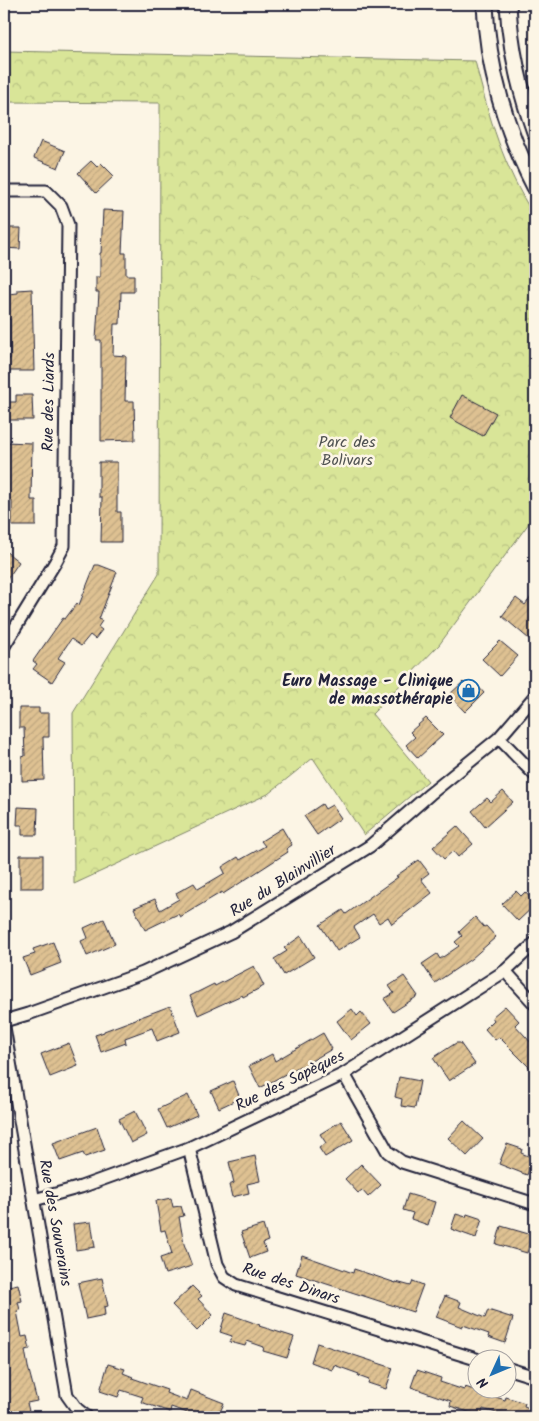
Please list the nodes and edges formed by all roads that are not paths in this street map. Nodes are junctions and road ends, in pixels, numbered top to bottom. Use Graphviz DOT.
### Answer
graph roads {
  1 [pos="485,4"];
  2 [pos="508,4"];
  3 [pos="535,132"];
  4 [pos="530,161"];
  5 [pos="535,187"];
  6 [pos="4,191"];
  7 [pos="4,646"];
  8 [pos="535,696"];
  9 [pos="499,738"];
  10 [pos="535,775"];
  11 [pos="535,943"];
  12 [pos="505,971"];
  13 [pos="535,1004"];
  14 [pos="4,1021"];
  15 [pos="4,1027"];
  16 [pos="344,1074"];
  17 [pos="189,1148"];
  18 [pos="34,1200"];
  19 [pos="535,1204"];
  20 [pos="466,1356"];
  21 [pos="516,1371"];
  22 [pos="535,1377"];
  23 [pos="87,1417"];
  1 -- 4 [label="street"];
  2 -- 3 [label="street"];
  4 -- 5 [label="street"];
  6 -- 7 [label="street, Rue des Liards"];
  8 -- 9 [label="street, Rue du Blainvillier"];
  9 -- 10 [label="street"];
  9 -- 14 [label="street, Rue du Blainvillier"];
  11 -- 12 [label="street, Rue des Sapèques"];
  12 -- 13 [label="street"];
  12 -- 16 [label="street, Rue des Sapèques"];
  15 -- 18 [label="street, Rue des Souverains"];
  16 -- 17 [label="street, Rue des Sapèques"];
  16 -- 19 [label="street"];
  17 -- 18 [label="street, Rue des Sapèques"];
  17 -- 20 [label="street, Rue des Dinars"];
  18 -- 23 [label="street, Rue des Souverains"];
  21 -- 22 [label="street"];
}
